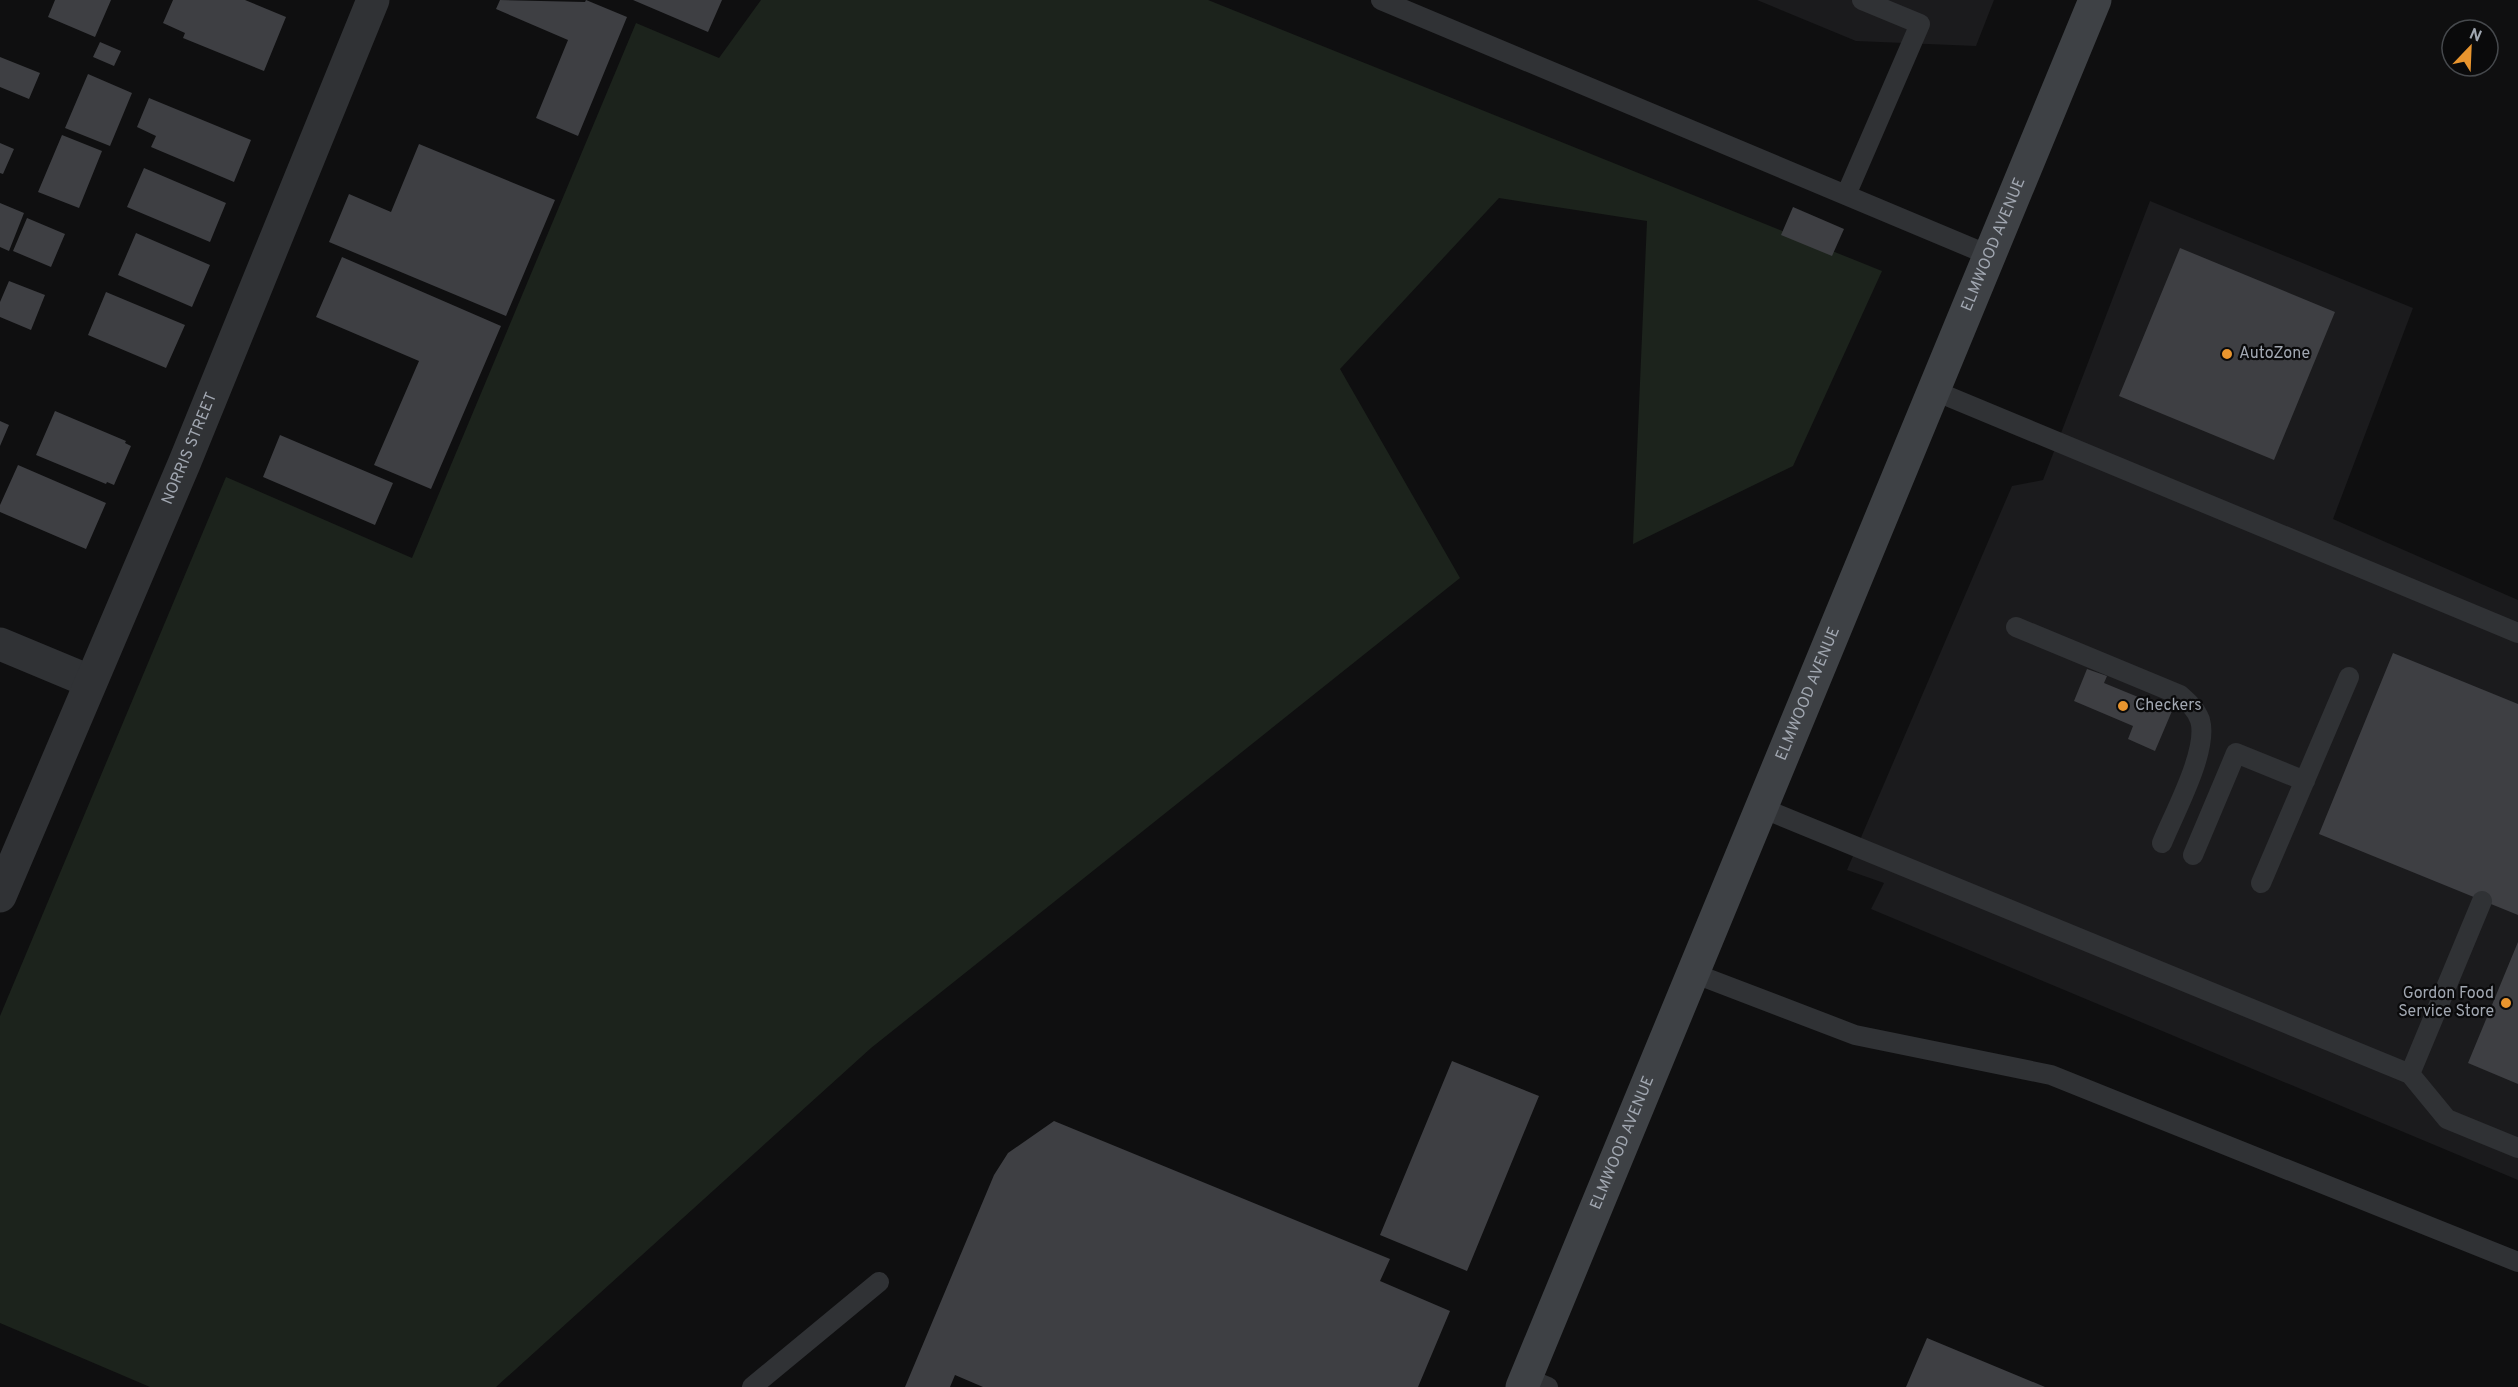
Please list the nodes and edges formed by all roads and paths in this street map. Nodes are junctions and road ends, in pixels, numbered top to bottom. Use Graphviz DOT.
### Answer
graph roads {
  1 [pos="373,0"];
  2 [pos="1381,0"];
  3 [pos="1863,0"];
  4 [pos="2095,0"];
  5 [pos="1846,195"];
  6 [pos="1990,256"];
  7 [pos="1935,391"];
  8 [pos="2016,627"];
  9 [pos="2518,633"];
  10 [pos="0,644"];
  11 [pos="2349,677"];
  12 [pos="89,681"];
  13 [pos="2305,781"];
  14 [pos="1762,808"];
  15 [pos="2162,843"];
  16 [pos="2193,855"];
  17 [pos="2261,883"];
  18 [pos="0,896"];
  19 [pos="2482,901"];
  20 [pos="1693,973"];
  21 [pos="2410,1074"];
  22 [pos="2518,1148"];
  23 [pos="2518,1262"];
  24 [pos="879,1282"];
  25 [pos="1532,1384"];
  26 [pos="752,1387"];
  1 -- 12 [label="street, NORRIS STREET"];
  2 -- 5 [label="lane"];
  3 -- 5 [label="lane"];
  4 -- 6 [label="street, ELMWOOD AVENUE"];
  5 -- 6 [label="lane"];
  6 -- 7 [label="street, ELMWOOD AVENUE"];
  7 -- 9 [label="lane"];
  7 -- 14 [label="street, ELMWOOD AVENUE"];
  8 -- 15 [label="lane"];
  10 -- 12 [label="street"];
  11 -- 13 [label="lane"];
  12 -- 18 [label="street, NORRIS STREET"];
  13 -- 16 [label="lane"];
  13 -- 17 [label="lane"];
  14 -- 20 [label="street, ELMWOOD AVENUE"];
  14 -- 21 [label="lane"];
  19 -- 21 [label="lane"];
  20 -- 23 [label="lane"];
  20 -- 25 [label="street, ELMWOOD AVENUE"];
  21 -- 22 [label="lane"];
  24 -- 26 [label="lane"];
}
